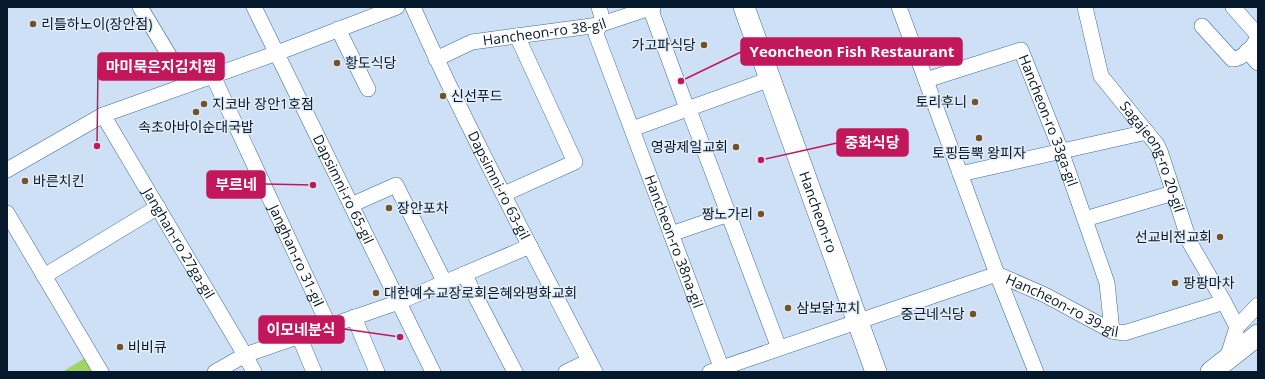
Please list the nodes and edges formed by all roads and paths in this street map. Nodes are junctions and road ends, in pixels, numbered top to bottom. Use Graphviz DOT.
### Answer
graph roads {
  1 [pos="140,7"];
  2 [pos="254,7"];
  3 [pos="397,7"];
  4 [pos="413,7"];
  5 [pos="599,7"];
  6 [pos="653,7"];
  7 [pos="744,7"];
  8 [pos="898,7"];
  9 [pos="1085,7"];
  10 [pos="1233,7"];
  11 [pos="599,25"];
  12 [pos="1202,26"];
  13 [pos="338,30"];
  14 [pos="518,36"];
  15 [pos="1247,51"];
  16 [pos="277,53"];
  17 [pos="436,59"];
  18 [pos="1258,63"];
  19 [pos="213,76"];
  20 [pos="770,79"];
  21 [pos="926,80"];
  22 [pos="186,85"];
  23 [pos="368,89"];
  24 [pos="688,110"];
  25 [pos="104,115"];
  26 [pos="632,130"];
  27 [pos="1147,132"];
  28 [pos="1061,151"];
  29 [pos="7,170"];
  30 [pos="960,174"];
  31 [pos="1173,193"];
  32 [pos="504,194"];
  33 [pos="351,205"];
  34 [pos="158,208"];
  35 [pos="7,213"];
  36 [pos="729,214"];
  37 [pos="1085,219"];
  38 [pos="671,234"];
  39 [pos="530,246"];
  40 [pos="464,274"];
  41 [pos="997,274"];
  42 [pos="44,276"];
  43 [pos="445,282"];
  44 [pos="399,302"];
  45 [pos="1224,302"];
  46 [pos="1258,305"];
  47 [pos="354,317"];
  48 [pos="858,321"];
  49 [pos="329,326"];
  50 [pos="1237,327"];
  51 [pos="1112,331"];
  52 [pos="1258,335"];
  53 [pos="299,336"];
  54 [pos="779,348"];
  55 [pos="245,355"];
  56 [pos="592,366"];
  57 [pos="1219,366"];
  58 [pos="718,371"];
  59 [pos="101,372"];
  60 [pos="215,372"];
  61 [pos="254,372"];
  62 [pos="314,372"];
  63 [pos="377,372"];
  64 [pos="433,372"];
  65 [pos="515,372"];
  66 [pos="566,372"];
  67 [pos="876,372"];
  68 [pos="1036,372"];
  1 -- 22 [label="street"];
  2 -- 16 [label="street, Dapsimni-ro 65-gil"];
  3 -- 13 [label="street"];
  4 -- 17 [label="street, Dapsimni-ro 63-gil"];
  5 -- 11 [label="street, Hancheon-ro 38na-gil"];
  6 -- 11 [label="street, Hancheon-ro 38-gil"];
  6 -- 24 [label="street"];
  7 -- 20 [label="main road, Hancheon-ro"];
  8 -- 21 [label="street"];
  9 -- 27 [label="street, Sagajeong-ro 20-gil"];
  10 -- 15 [label="street"];
  11 -- 14 [label="street, Hancheon-ro 38-gil"];
  11 -- 26 [label="street, Hancheon-ro 38na-gil"];
  12 -- 15 [label="street"];
  13 -- 16 [label="street"];
  13 -- 23 [label="street"];
  14 -- 17 [label="street, Hancheon-ro 38-gil"];
  14 -- 32 [label="street"];
  15 -- 18 [label="street"];
  16 -- 19 [label="street"];
  16 -- 33 [label="street, Dapsimni-ro 65-gil"];
  17 -- 32 [label="street, Dapsimni-ro 63-gil"];
  19 -- 22 [label="street"];
  19 -- 49 [label="street, Janghan-ro 31-gil"];
  20 -- 24 [label="street"];
  20 -- 48 [label="main road, Hancheon-ro"];
  21 -- 28 [label="street, Hancheon-ro 33ga-gil"];
  21 -- 30 [label="street"];
  22 -- 25 [label="street"];
  24 -- 26 [label="street"];
  24 -- 36 [label="street"];
  25 -- 29 [label="street"];
  25 -- 34 [label="street, Janghan-ro 27ga-gil"];
  26 -- 38 [label="street, Hancheon-ro 38na-gil"];
  27 -- 28 [label="street"];
  27 -- 31 [label="street, Sagajeong-ro 20-gil"];
  28 -- 30 [label="street"];
  28 -- 37 [label="street, Hancheon-ro 33ga-gil"];
  30 -- 41 [label="street"];
  31 -- 37 [label="street"];
  31 -- 45 [label="street, Sagajeong-ro 20-gil"];
  32 -- 39 [label="street, Dapsimni-ro 63-gil"];
  33 -- 43 [label="street"];
  33 -- 44 [label="street, Dapsimni-ro 65-gil"];
  34 -- 42 [label="street"];
  34 -- 55 [label="street, Janghan-ro 27ga-gil"];
  35 -- 42 [label="street"];
  36 -- 38 [label="street"];
  36 -- 54 [label="street"];
  37 -- 51 [label="street, Hancheon-ro 33ga-gil"];
  38 -- 58 [label="street, Hancheon-ro 38na-gil"];
  39 -- 40 [label="street"];
  39 -- 56 [label="street, Dapsimni-ro 63-gil"];
  40 -- 43 [label="street"];
  40 -- 65 [label="street"];
  41 -- 48 [label="street, Hancheon-ro 39-gil"];
  41 -- 51 [label="street, Hancheon-ro 39-gil"];
  41 -- 68 [label="street"];
  42 -- 59 [label="street"];
  43 -- 44 [label="street"];
  44 -- 47 [label="street"];
  44 -- 64 [label="street, Dapsimni-ro 65-gil"];
  45 -- 50 [label="street, Sagajeong-ro 20-gil"];
  45 -- 51 [label="street, Hancheon-ro 39-gil"];
  46 -- 50 [label="street"];
  47 -- 49 [label="street"];
  47 -- 63 [label="street"];
  48 -- 54 [label="street, Hancheon-ro 39-gil"];
  48 -- 67 [label="main road, Hancheon-ro"];
  49 -- 53 [label="street"];
  50 -- 57 [label="street"];
  52 -- 57 [label="main road"];
  53 -- 55 [label="street"];
  53 -- 62 [label="street"];
  54 -- 58 [label="street, Hancheon-ro 39-gil"];
  55 -- 60 [label="street"];
  55 -- 61 [label="street, Janghan-ro 27ga-gil"];
  56 -- 66 [label="street, Dapsimni-ro 63-gil"];
}
